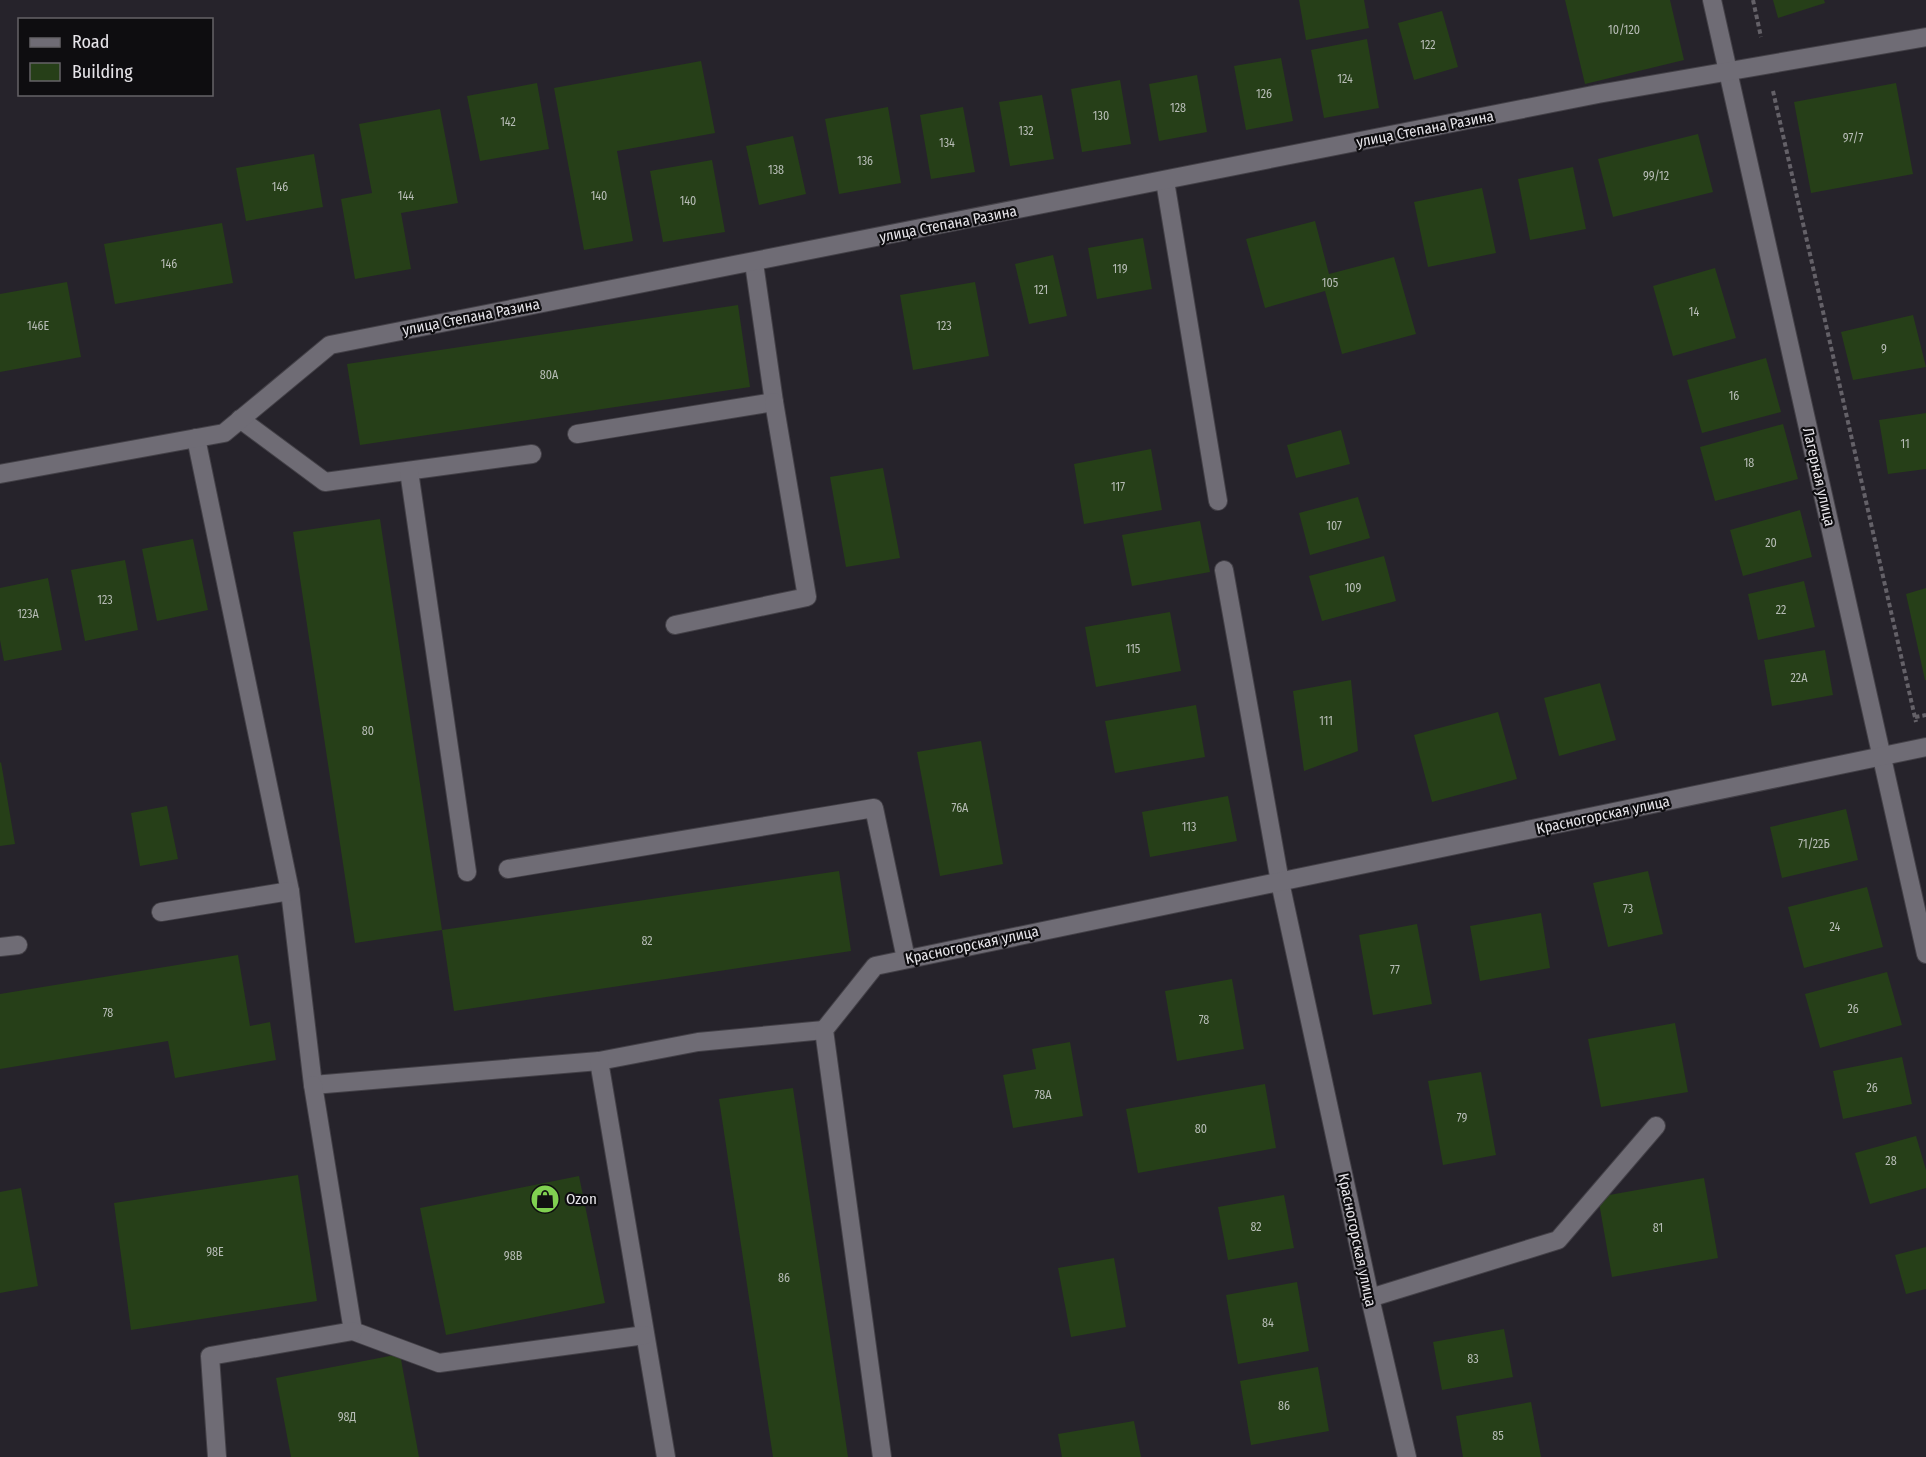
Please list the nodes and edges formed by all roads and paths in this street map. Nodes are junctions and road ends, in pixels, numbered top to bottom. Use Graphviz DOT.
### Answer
graph roads {
  1 [pos="1712,0"];
  2 [pos="1753,0"];
  3 [pos="1926,37"];
  4 [pos="1767,64"];
  5 [pos="1728,71"];
  6 [pos="1165,181"];
  7 [pos="754,263"];
  8 [pos="774,402"];
  9 [pos="240,419"];
  10 [pos="577,434"];
  11 [pos="196,438"];
  12 [pos="532,454"];
  13 [pos="409,471"];
  14 [pos="0,474"];
  15 [pos="1218,501"];
  16 [pos="1224,570"];
  17 [pos="675,625"];
  18 [pos="1924,747"];
  19 [pos="1880,758"];
  20 [pos="508,869"];
  21 [pos="467,872"];
  22 [pos="1280,882"];
  23 [pos="290,891"];
  24 [pos="161,912"];
  25 [pos="1926,954"];
  26 [pos="906,959"];
  27 [pos="824,1030"];
  28 [pos="599,1061"];
  29 [pos="313,1085"];
  30 [pos="1656,1126"];
  31 [pos="1370,1298"];
  32 [pos="353,1331"];
  33 [pos="645,1335"];
  34 [pos="217,1457"];
  35 [pos="666,1457"];
  36 [pos="882,1457"];
  37 [pos="1407,1457"];
  1 -- 5 [label="street, Лагерная улица"];
  2 -- 4 [label="path"];
  3 -- 4 [label="street, улица Степана Разина"];
  4 -- 5 [label="street, улица Степана Разина"];
  4 -- 18 [label="path"];
  5 -- 6 [label="street, улица Степана Разина"];
  5 -- 19 [label="street, Лагерная улица"];
  6 -- 7 [label="street, улица Степана Разина"];
  6 -- 15 [label="street"];
  7 -- 8 [label="street"];
  7 -- 9 [label="street, улица Степана Разина"];
  8 -- 10 [label="street"];
  8 -- 17 [label="street"];
  9 -- 11 [label="street, улица Степана Разина"];
  9 -- 13 [label="street"];
  11 -- 14 [label="street, улица Степана Разина"];
  11 -- 23 [label="street"];
  12 -- 13 [label="street"];
  13 -- 21 [label="street"];
  16 -- 22 [label="street"];
  18 -- 19 [label="street, Красногорская улица"];
  19 -- 22 [label="street, Красногорская улица"];
  19 -- 25 [label="street, Лагерная улица"];
  20 -- 26 [label="street"];
  22 -- 26 [label="street, Красногорская улица"];
  22 -- 31 [label="street, Красногорская улица"];
  23 -- 24 [label="street"];
  23 -- 29 [label="street"];
  26 -- 27 [label="street, Красногорская улица"];
  27 -- 28 [label="street"];
  27 -- 36 [label="street"];
  28 -- 29 [label="street"];
  28 -- 33 [label="street"];
  29 -- 32 [label="street"];
  30 -- 31 [label="street"];
  31 -- 37 [label="street, Красногорская улица"];
  32 -- 33 [label="street"];
  32 -- 34 [label="street"];
  33 -- 35 [label="street"];
}
